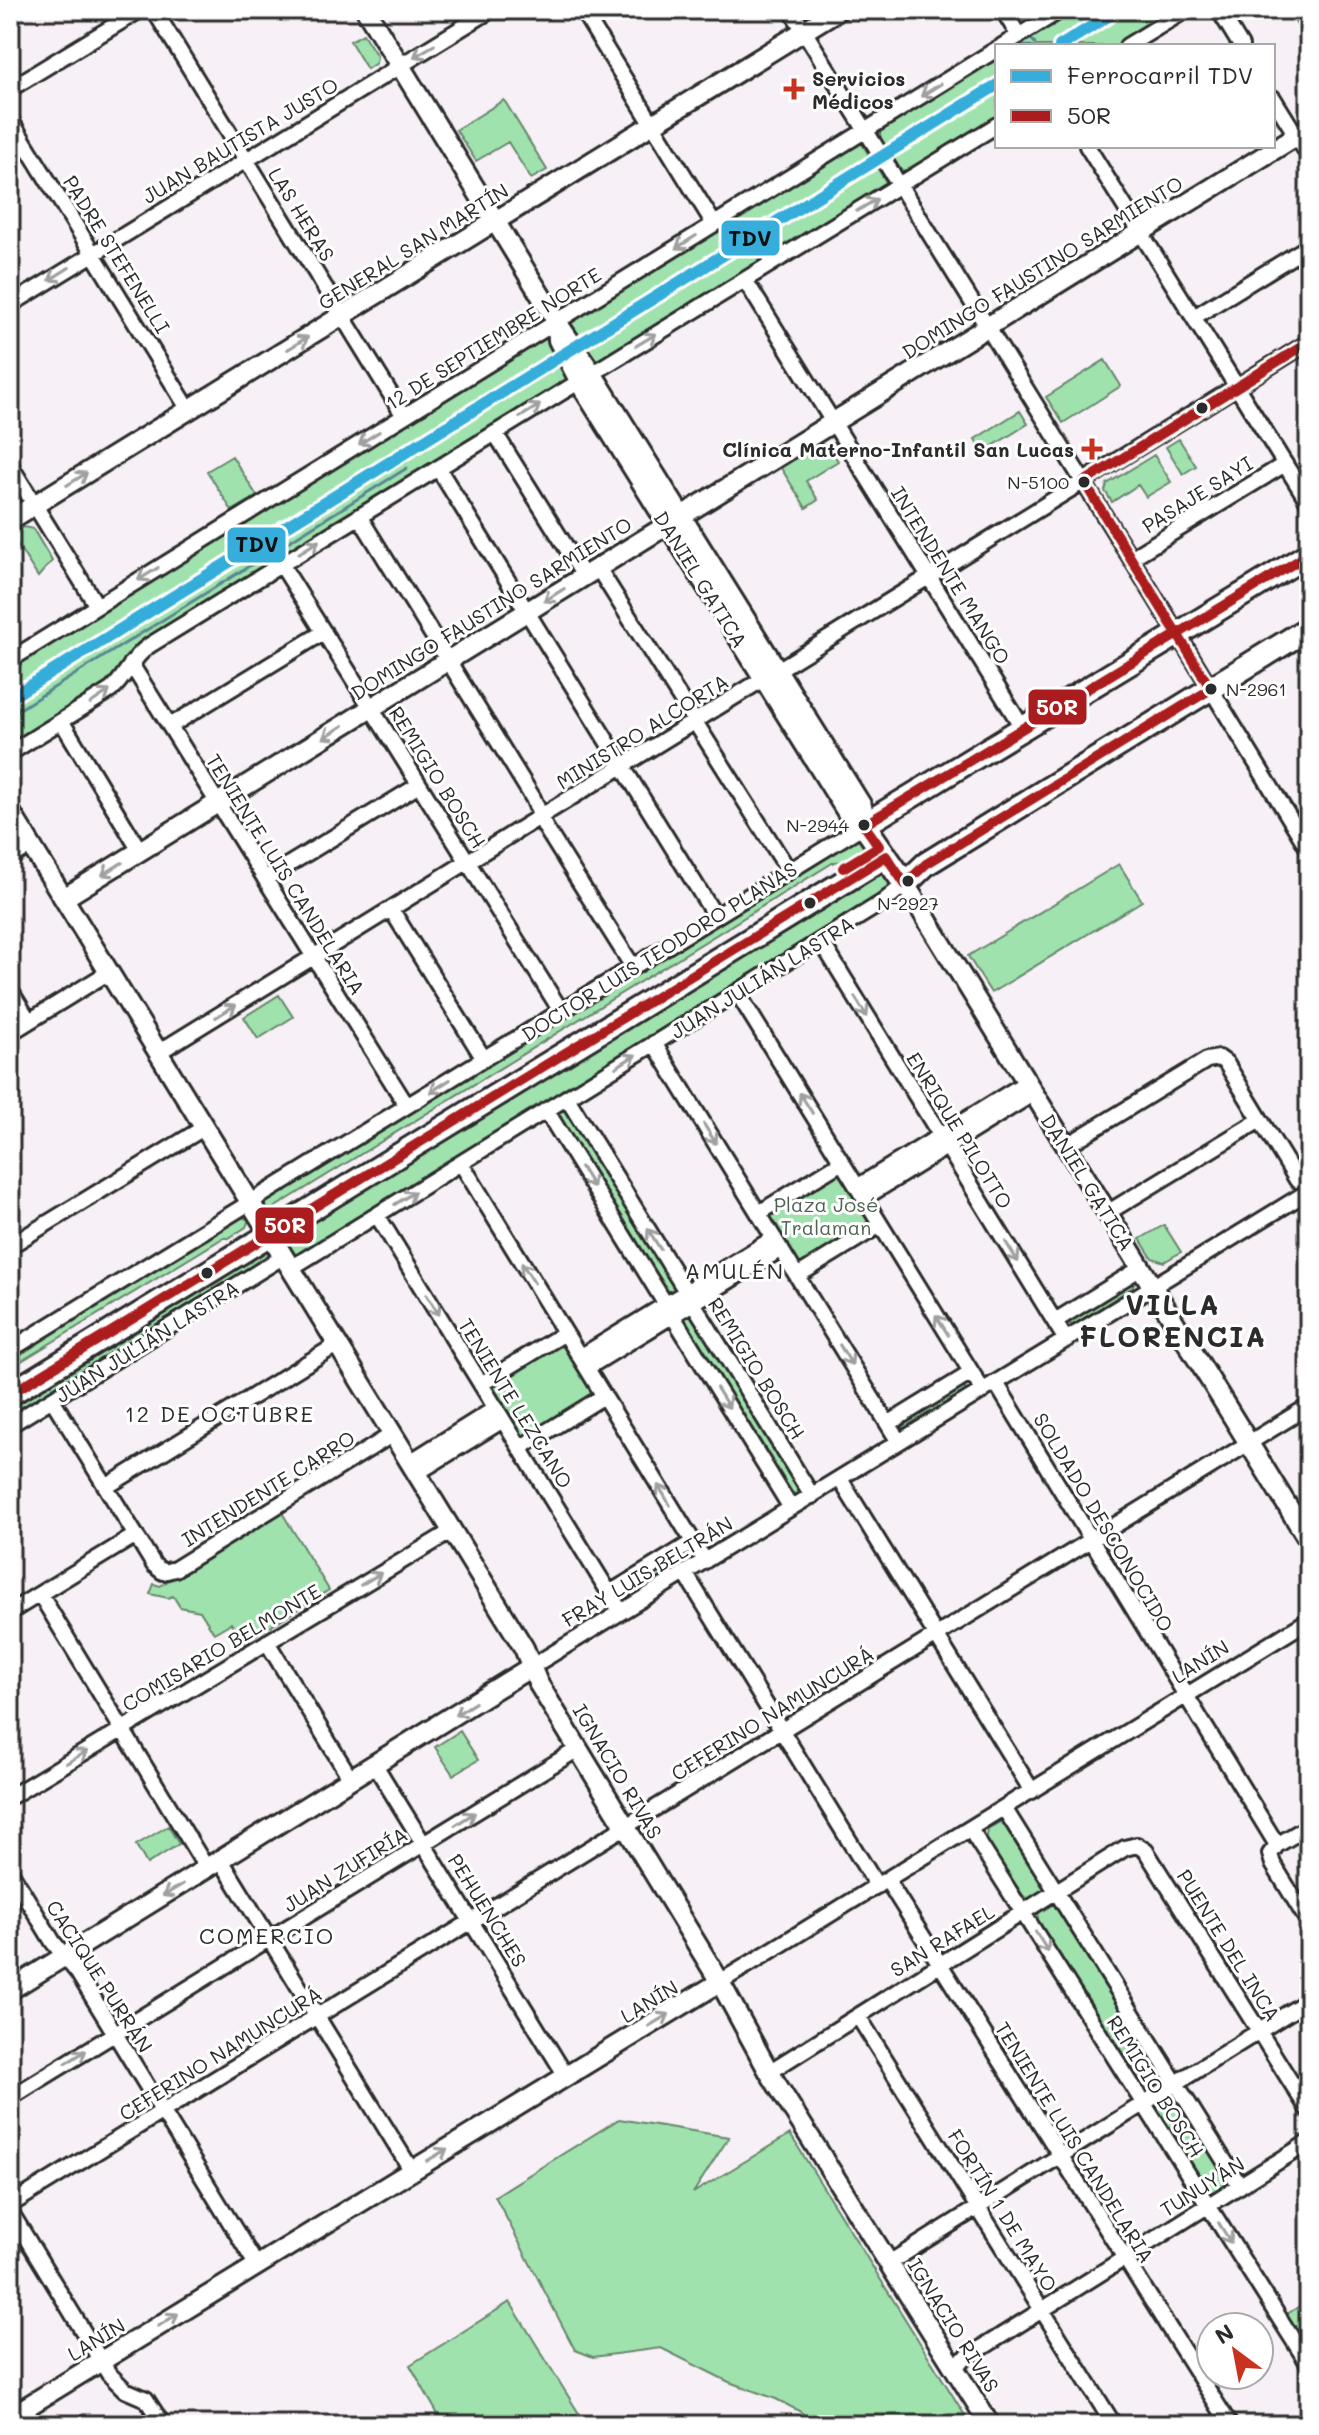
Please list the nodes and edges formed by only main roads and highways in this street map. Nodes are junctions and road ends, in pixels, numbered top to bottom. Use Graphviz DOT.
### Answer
graph roads {
  1 [pos="366,10"];
  2 [pos="838,10"];
  3 [pos="1303,132"];
  4 [pos="496,221"];
  5 [pos="10,520"];
  6 [pos="675,520"];
  7 [pos="1309,554"];
  8 [pos="1309,628"];
  9 [pos="10,811"];
  10 [pos="864,825"];
  11 [pos="882,851"];
  12 [pos="905,884"];
  13 [pos="64,898"];
  14 [pos="267,1229"];
  15 [pos="10,1379"];
  16 [pos="10,1394"];
  17 [pos="1309,1541"];
  18 [pos="531,1667"];
  19 [pos="720,1982"];
  20 [pos="10,1990"];
  21 [pos="10,2417"];
  22 [pos="990,2425"];
  1 -- 4 [label="main road, DANIEL GATICA"];
  2 -- 4 [label="main road, GENERAL SAN MARTÍN"];
  3 -- 6 [label="main road, DOMINGO FAUSTINO SARMIENTO"];
  5 -- 4 [label="main road, GENERAL SAN MARTÍN, one-way"];
  4 -- 6 [label="main road, DANIEL GATICA"];
  6 -- 10 [label="main road, DANIEL GATICA"];
  6 -- 13 [label="main road, DOMINGO FAUSTINO SARMIENTO, one-way"];
  7 -- 10 [label="highway, DOCTOR LUIS TEODORO PLANAS"];
  8 -- 12 [label="highway, JUAN JULIÁN LASTRA"];
  9 -- 13 [label="main road, IGNACIO RIVAS"];
  10 -- 11 [label="highway, DANIEL GATICA"];
  11 -- 12 [label="highway, DANIEL GATICA"];
  11 -- 14 [label="highway"];
  12 -- 17 [label="main road, DANIEL GATICA"];
  13 -- 14 [label="main road, IGNACIO RIVAS"];
  14 -- 15 [label="highway"];
  14 -- 16 [label="highway"];
  14 -- 18 [label="main road, IGNACIO RIVAS"];
  18 -- 19 [label="main road, IGNACIO RIVAS"];
  18 -- 20 [label="main road, FRAY LUIS BELTRÁN, one-way"];
  21 -- 19 [label="main road, LANÍN, one-way"];
  19 -- 22 [label="main road, IGNACIO RIVAS"];
}
